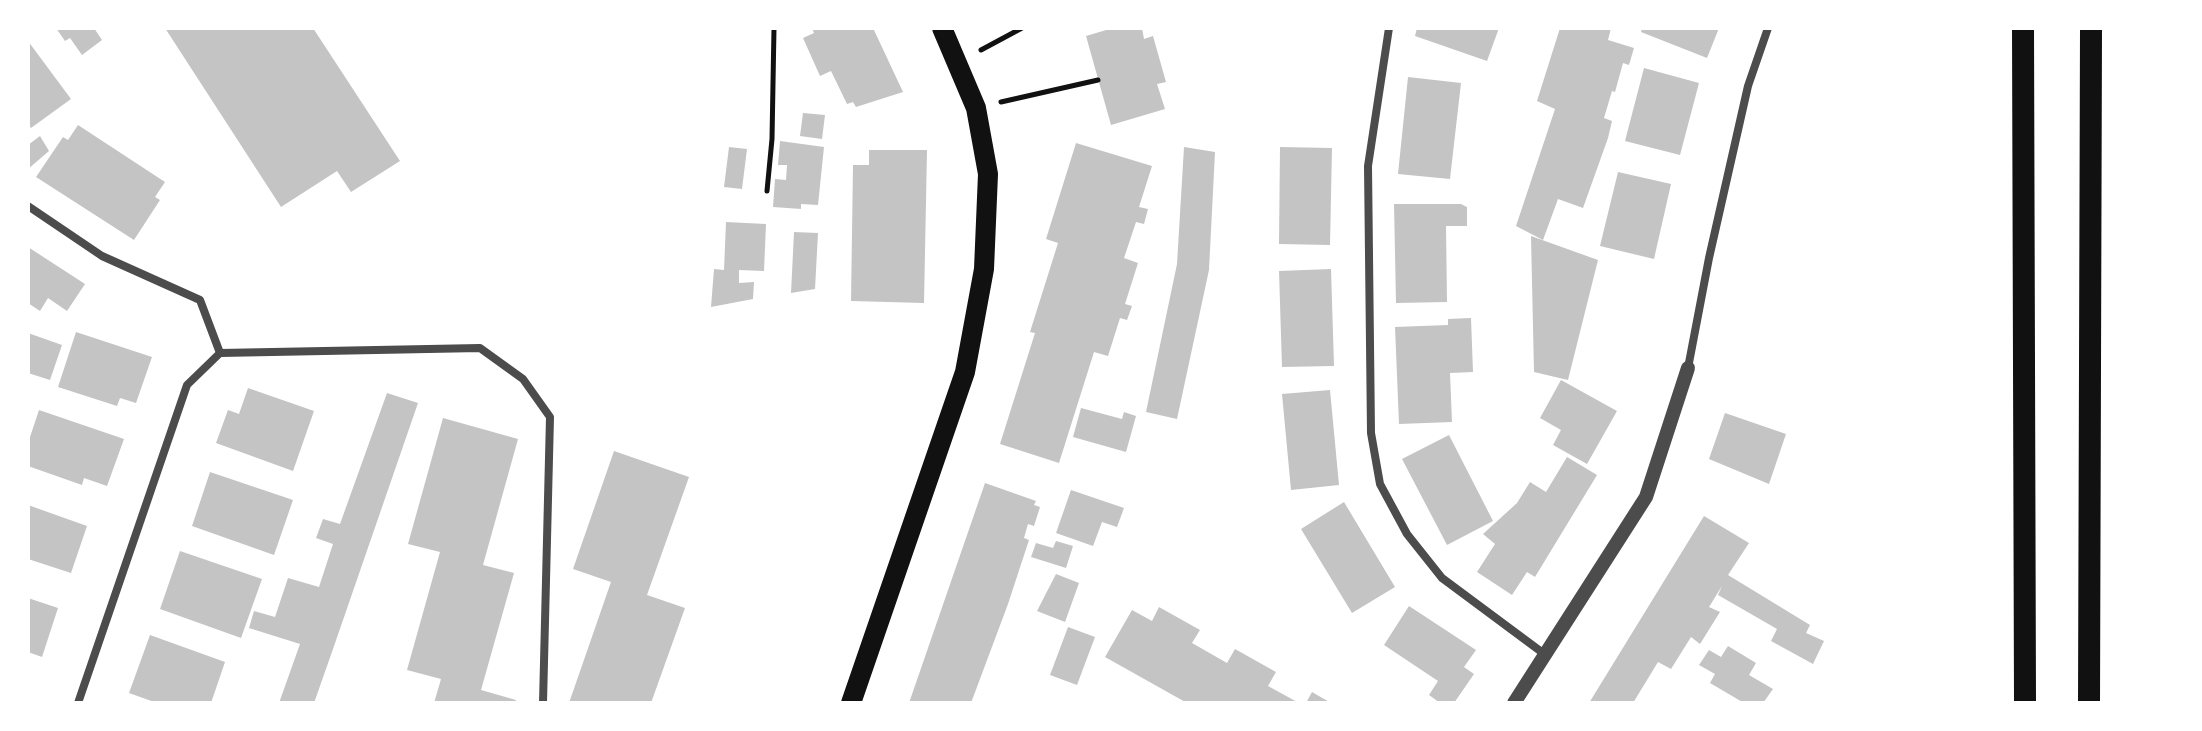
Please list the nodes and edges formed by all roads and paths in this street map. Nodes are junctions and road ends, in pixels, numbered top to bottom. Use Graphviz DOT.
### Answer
graph roads {
  1 [pos="774,28"];
  2 [pos="942,28"];
  3 [pos="1022,28"];
  4 [pos="1389,28"];
  5 [pos="1768,28"];
  6 [pos="2023,28"];
  7 [pos="2091,28"];
  8 [pos="997,41"];
  9 [pos="1098,80"];
  10 [pos="1013,99"];
  11 [pos="767,191"];
  12 [pos="28,206"];
  13 [pos="220,353"];
  14 [pos="1688,368"];
  15 [pos="1547,656"];
  16 [pos="78,703"];
  17 [pos="543,703"];
  18 [pos="851,703"];
  19 [pos="1514,703"];
  20 [pos="2025,703"];
  21 [pos="2089,703"];
  1 -- 11 [label="path"];
  2 -- 18 [label="main road"];
  3 -- 8 [label="path"];
  4 -- 15 [label="street"];
  5 -- 14 [label="street"];
  6 -- 20 [label="highway"];
  7 -- 21 [label="highway"];
  9 -- 10 [label="path"];
  12 -- 13 [label="street"];
  13 -- 16 [label="street"];
  13 -- 17 [label="street"];
  14 -- 15 [label="street"];
  15 -- 19 [label="street"];
}
